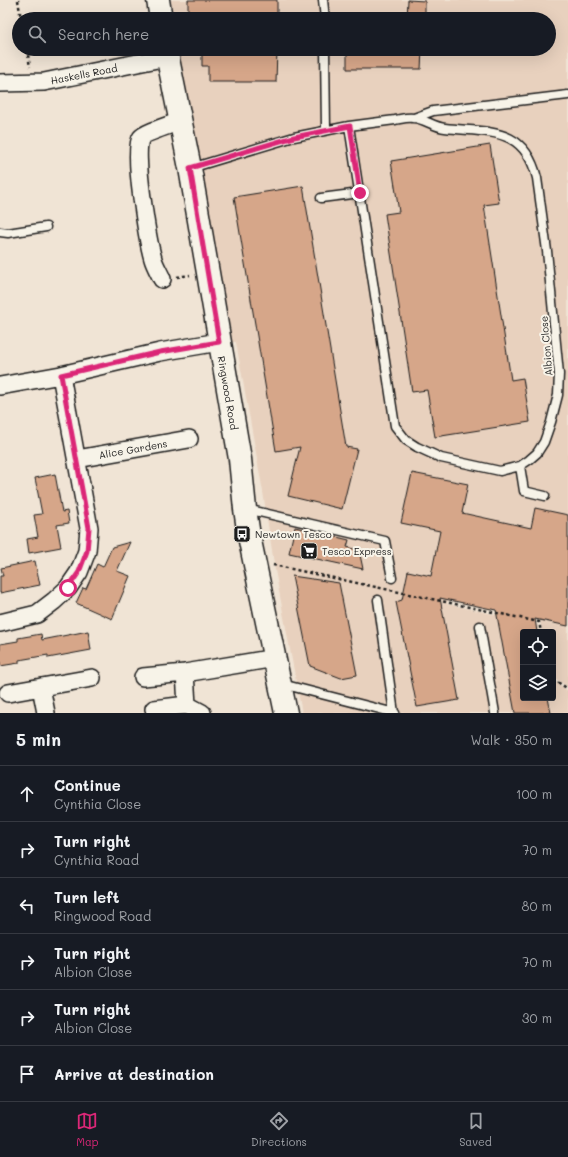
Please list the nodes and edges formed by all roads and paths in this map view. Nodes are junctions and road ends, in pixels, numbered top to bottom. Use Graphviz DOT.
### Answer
graph roads {
  1 [pos="18,0"];
  2 [pos="158,0"];
  3 [pos="323,0"];
  4 [pos="20,12"];
  5 [pos="160,12"];
  6 [pos="324,12"];
  7 [pos="154,56"];
  8 [pos="168,56"];
  9 [pos="325,56"];
  10 [pos="0,83"];
  11 [pos="568,95"];
  12 [pos="414,118"];
  13 [pos="180,121"];
  14 [pos="350,126"];
  15 [pos="326,130"];
  16 [pos="190,168"];
  17 [pos="360,193"];
  18 [pos="320,198"];
  19 [pos="46,227"];
  20 [pos="0,232"];
  21 [pos="208,273"];
  22 [pos="162,279"];
  23 [pos="219,342"];
  24 [pos="61,375"];
  25 [pos="0,386"];
  26 [pos="189,439"];
  27 [pos="76,459"];
  28 [pos="520,466"];
  29 [pos="545,496"];
  30 [pos="245,509"];
  31 [pos="255,562"];
  32 [pos="392,578"];
  33 [pos="378,600"];
  34 [pos="0,622"];
  35 [pos="480,626"];
  36 [pos="540,629"];
  37 [pos="276,658"];
  38 [pos="185,673"];
  39 [pos="92,678"];
  40 [pos="143,678"];
  41 [pos="556,681"];
  42 [pos="281,684"];
  43 [pos="41,688"];
  44 [pos="568,689"];
  45 [pos="8,693"];
  46 [pos="187,705"];
  47 [pos="154,709"];
  48 [pos="46,713"];
  49 [pos="202,713"];
  50 [pos="286,713"];
  51 [pos="395,713"];
  52 [pos="495,713"];
  1 -- 4 [label="path"];
  2 -- 5 [label="main road"];
  3 -- 6 [label="lane"];
  7 -- 10 [label="street, Haskells Road"];
  8 -- 13 [label="main road, Ringwood Road"];
  9 -- 15 [label="lane"];
  11 -- 12 [label="lane"];
  12 -- 14 [label="lane, Albion Close"];
  12 -- 28 [label="lane, Albion Close"];
  13 -- 16 [label="main road, Ringwood Road"];
  13 -- 22 [label="street"];
  14 -- 15 [label="lane, Albion Close"];
  14 -- 17 [label="lane, Albion Close"];
  15 -- 16 [label="lane, Albion Close"];
  16 -- 21 [label="main road, Ringwood Road"];
  17 -- 18 [label="lane"];
  17 -- 28 [label="lane, Albion Close"];
  19 -- 20 [label="lane"];
  21 -- 22 [label="path"];
  21 -- 23 [label="main road, Ringwood Road"];
  23 -- 24 [label="street"];
  23 -- 30 [label="main road, Ringwood Road"];
  24 -- 25 [label="street"];
  24 -- 27 [label="street"];
  26 -- 27 [label="street, Alice Gardens"];
  27 -- 34 [label="street"];
  28 -- 29 [label="lane"];
  30 -- 31 [label="main road, Ringwood Road"];
  30 -- 32 [label="lane"];
  31 -- 36 [label="path"];
  31 -- 37 [label="main road, Ringwood Road"];
  33 -- 51 [label="lane"];
  35 -- 52 [label="lane"];
  37 -- 38 [label="street"];
  37 -- 42 [label="main road, Ringwood Road"];
  38 -- 40 [label="street"];
  38 -- 46 [label="street"];
  39 -- 43 [label="street"];
  41 -- 44 [label="path"];
  42 -- 50 [label="main road, Ringwood Road"];
  42 -- 51 [label="lane"];
  43 -- 45 [label="street"];
  43 -- 48 [label="street"];
  46 -- 47 [label="street"];
  46 -- 49 [label="street"];
}
